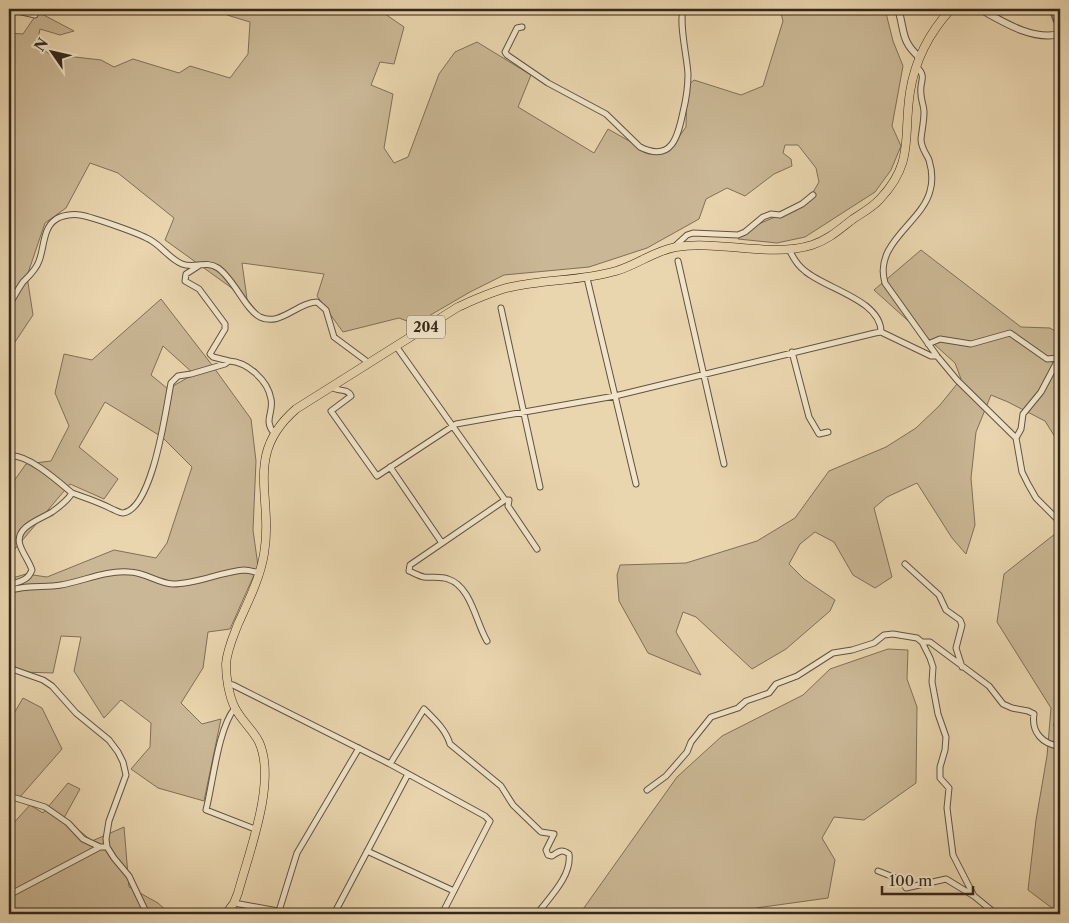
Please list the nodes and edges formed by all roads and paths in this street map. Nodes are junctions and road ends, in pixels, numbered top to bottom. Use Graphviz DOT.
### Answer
graph roads {
  1 [pos="9,9"];
  2 [pos="36,9"];
  3 [pos="683,9"];
  4 [pos="898,9"];
  5 [pos="951,9"];
  6 [pos="980,9"];
  7 [pos="522,27"];
  8 [pos="1058,34"];
  9 [pos="1060,42"];
  10 [pos="919,56"];
  11 [pos="916,66"];
  12 [pos="812,195"];
  13 [pos="674,248"];
  14 [pos="789,249"];
  15 [pos="678,261"];
  16 [pos="202,264"];
  17 [pos="587,278"];
  18 [pos="9,304"];
  19 [pos="501,308"];
  20 [pos="881,332"];
  21 [pos="928,344"];
  22 [pos="396,346"];
  23 [pos="792,352"];
  24 [pos="937,356"];
  25 [pos="1060,357"];
  26 [pos="229,361"];
  27 [pos="369,363"];
  28 [pos="703,375"];
  29 [pos="332,387"];
  30 [pos="615,396"];
  31 [pos="523,412"];
  32 [pos="452,426"];
  33 [pos="828,432"];
  34 [pos="274,433"];
  35 [pos="1016,438"];
  36 [pos="9,456"];
  37 [pos="724,464"];
  38 [pos="390,467"];
  39 [pos="636,484"];
  40 [pos="540,487"];
  41 [pos="72,493"];
  42 [pos="505,500"];
  43 [pos="1060,522"];
  44 [pos="442,543"];
  45 [pos="537,549"];
  46 [pos="905,564"];
  47 [pos="259,573"];
  48 [pos="9,591"];
  49 [pos="487,641"];
  50 [pos="922,642"];
  51 [pos="962,667"];
  52 [pos="9,668"];
  53 [pos="228,684"];
  54 [pos="235,708"];
  55 [pos="1060,716"];
  56 [pos="1060,736"];
  57 [pos="1060,746"];
  58 [pos="359,748"];
  59 [pos="390,764"];
  60 [pos="408,774"];
  61 [pos="647,790"];
  62 [pos="9,796"];
  63 [pos="255,829"];
  64 [pos="100,847"];
  65 [pos="107,847"];
  66 [pos="367,851"];
  67 [pos="878,871"];
  68 [pos="454,891"];
  69 [pos="9,895"];
  70 [pos="974,896"];
  71 [pos="234,903"];
  72 [pos="279,911"];
  73 [pos="147,914"];
  74 [pos="226,914"];
  75 [pos="294,914"];
  76 [pos="334,914"];
  77 [pos="442,914"];
  78 [pos="537,914"];
  79 [pos="996,914"];
  1 -- 2 [label="street"];
  3 -- 7 [label="street"];
  4 -- 10 [label="street"];
  5 -- 10 [label="highway, 204"];
  6 -- 8 [label="street"];
  8 -- 9 [label="street"];
  10 -- 11 [label="highway, 204"];
  11 -- 14 [label="highway, 204"];
  11 -- 21 [label="street"];
  12 -- 13 [label="street"];
  13 -- 14 [label="highway, 204"];
  13 -- 17 [label="highway, 204"];
  14 -- 20 [label="street"];
  15 -- 28 [label="street"];
  16 -- 18 [label="street"];
  16 -- 26 [label="street"];
  16 -- 27 [label="street"];
  17 -- 22 [label="highway, 204"];
  17 -- 30 [label="street"];
  19 -- 31 [label="street"];
  20 -- 23 [label="street"];
  20 -- 24 [label="street"];
  21 -- 24 [label="street"];
  21 -- 25 [label="street"];
  22 -- 27 [label="highway, 204"];
  22 -- 32 [label="street"];
  23 -- 28 [label="street"];
  23 -- 33 [label="street"];
  24 -- 35 [label="street"];
  25 -- 35 [label="street"];
  26 -- 34 [label="street"];
  26 -- 41 [label="street"];
  27 -- 29 [label="highway, 204"];
  28 -- 30 [label="street"];
  28 -- 37 [label="street"];
  29 -- 34 [label="highway, 204"];
  29 -- 38 [label="street"];
  30 -- 31 [label="street"];
  30 -- 39 [label="street"];
  31 -- 32 [label="street"];
  31 -- 40 [label="street"];
  32 -- 38 [label="street"];
  32 -- 42 [label="street"];
  34 -- 47 [label="highway, 204"];
  35 -- 43 [label="street"];
  36 -- 41 [label="street"];
  38 -- 44 [label="street"];
  41 -- 48 [label="street"];
  42 -- 44 [label="street"];
  42 -- 45 [label="street"];
  44 -- 49 [label="street"];
  46 -- 51 [label="street"];
  47 -- 48 [label="street"];
  47 -- 53 [label="highway, 204"];
  50 -- 51 [label="street"];
  50 -- 61 [label="street"];
  50 -- 70 [label="street"];
  51 -- 57 [label="street"];
  52 -- 65 [label="street"];
  53 -- 54 [label="highway, 204"];
  53 -- 58 [label="street"];
  54 -- 63 [label="highway, 204"];
  54 -- 63 [label="street"];
  55 -- 56 [label="street"];
  58 -- 59 [label="street"];
  58 -- 72 [label="street"];
  59 -- 60 [label="street"];
  59 -- 78 [label="street"];
  60 -- 66 [label="street"];
  60 -- 68 [label="street"];
  62 -- 64 [label="street"];
  63 -- 71 [label="highway, 204"];
  64 -- 65 [label="street"];
  64 -- 69 [label="street"];
  65 -- 73 [label="street"];
  66 -- 68 [label="street"];
  66 -- 76 [label="street"];
  67 -- 70 [label="street"];
  68 -- 77 [label="street"];
  70 -- 79 [label="street"];
  71 -- 72 [label="street"];
  71 -- 74 [label="highway, 204"];
  72 -- 75 [label="street"];
}
